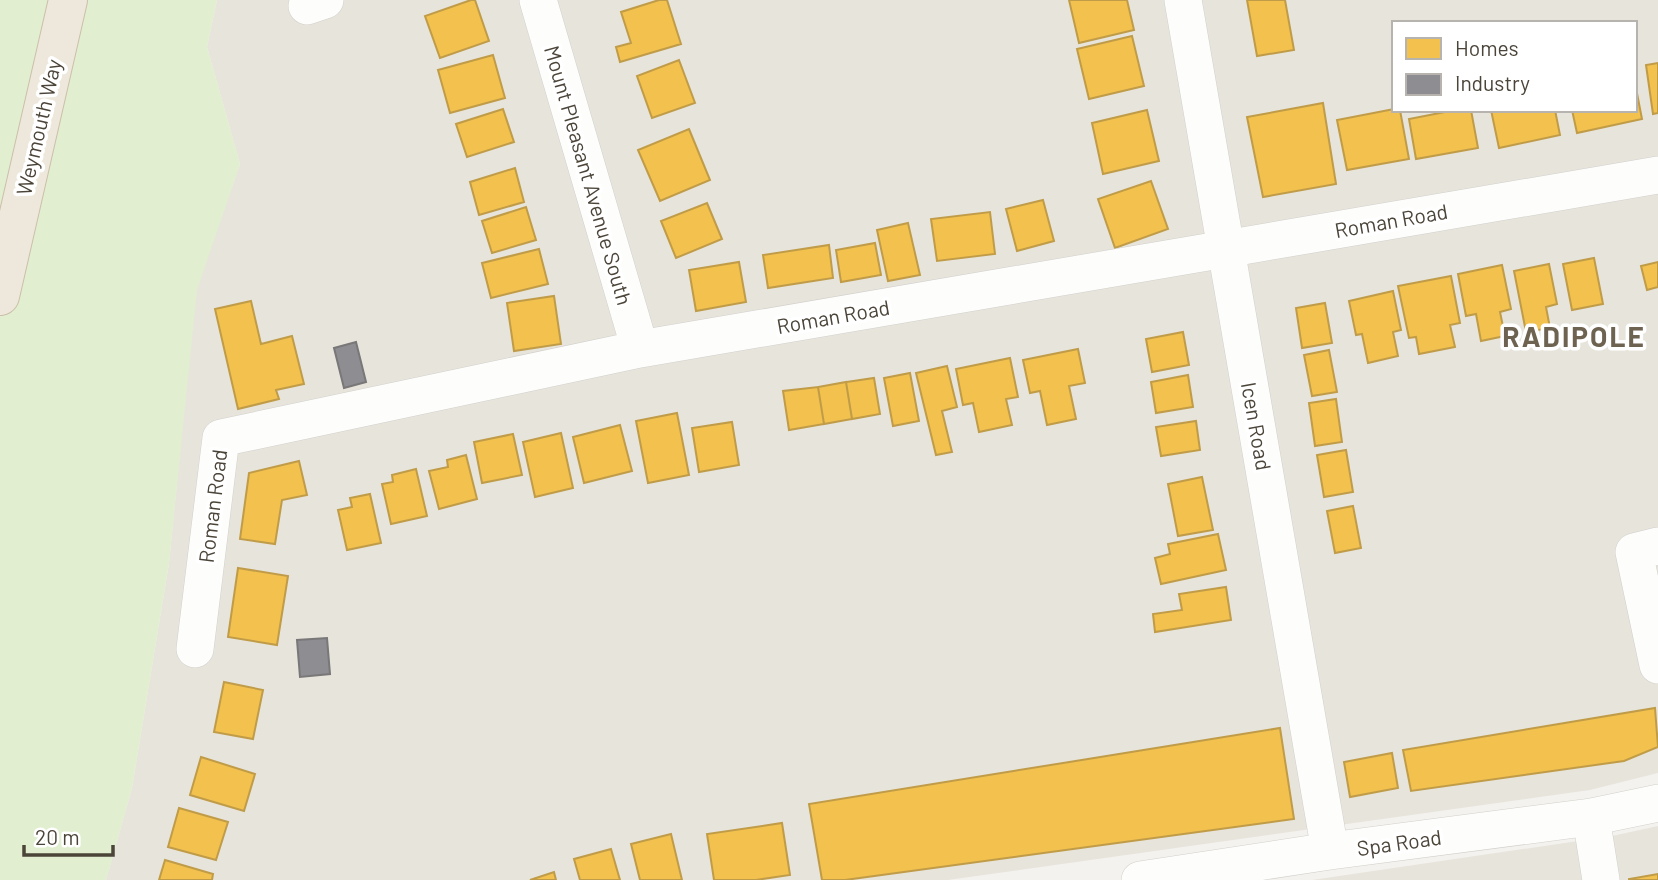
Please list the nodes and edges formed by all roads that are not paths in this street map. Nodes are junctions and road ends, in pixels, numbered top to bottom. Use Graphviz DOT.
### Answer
graph roads {
  1 [pos="68,0"];
  2 [pos="538,0"];
  3 [pos="1183,0"];
  4 [pos="1658,175"];
  5 [pos="1226,249"];
  6 [pos="0,296"];
  7 [pos="640,349"];
  8 [pos="1658,546"];
  9 [pos="195,649"];
  10 [pos="1658,665"];
  11 [pos="1658,803"];
  12 [pos="1591,817"];
  13 [pos="1330,852"];
  14 [pos="1140,880"];
  15 [pos="1601,880"];
  1 -- 6 [label="highway, Weymouth Way"];
  2 -- 7 [label="street, Mount Pleasant Avenue South"];
  3 -- 5 [label="street, Icen Road"];
  4 -- 5 [label="street, Roman Road"];
  5 -- 7 [label="street, Roman Road"];
  5 -- 13 [label="street, Icen Road"];
  7 -- 9 [label="street, Roman Road"];
  8 -- 10 [label="street"];
  11 -- 12 [label="street, Spa Road"];
  12 -- 13 [label="street, Spa Road"];
  12 -- 15 [label="street"];
  13 -- 14 [label="street, Spa Road"];
}
